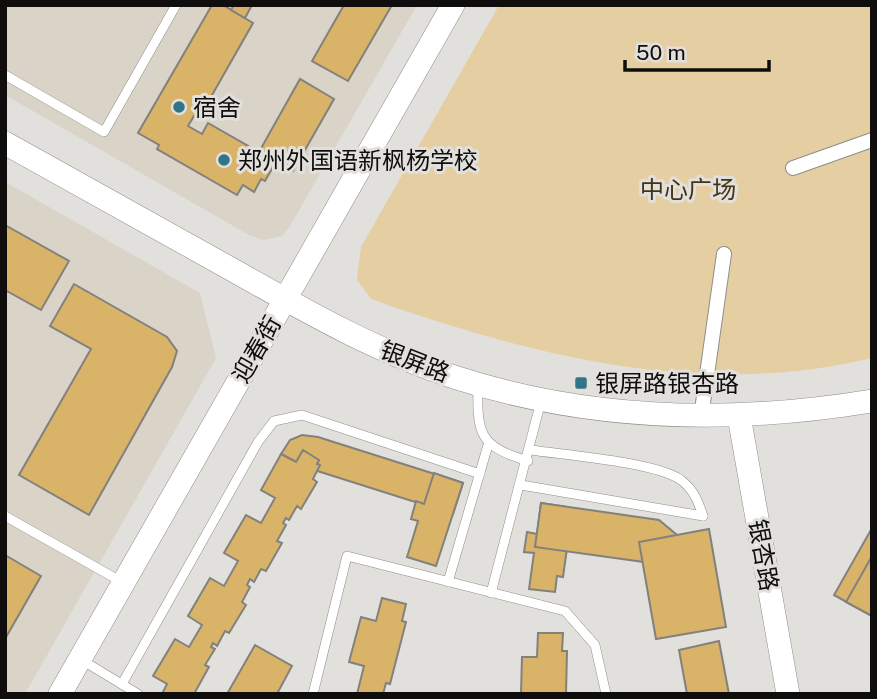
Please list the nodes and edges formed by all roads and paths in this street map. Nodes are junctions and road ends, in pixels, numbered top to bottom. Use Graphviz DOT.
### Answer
graph roads {
  1 [pos="176,5"];
  2 [pos="453,5"];
  3 [pos="5,75"];
  4 [pos="872,139"];
  5 [pos="5,143"];
  6 [pos="793,168"];
  7 [pos="724,254"];
  8 [pos="285,299"];
  9 [pos="478,384"];
  10 [pos="542,400"];
  11 [pos="872,401"];
  12 [pos="739,416"];
  13 [pos="701,417"];
  14 [pos="488,445"];
  15 [pos="531,450"];
  16 [pos="528,461"];
  17 [pos="480,474"];
  18 [pos="521,485"];
  19 [pos="5,516"];
  20 [pos="448,582"];
  21 [pos="123,583"];
  22 [pos="491,593"];
  23 [pos="80,659"];
  24 [pos="122,684"];
  25 [pos="60,694"];
  26 [pos="138,694"];
  27 [pos="313,694"];
  28 [pos="606,694"];
  29 [pos="788,694"];
  1 -- 3 [label="lane"];
  2 -- 8 [label="street, 迎春街"];
  4 -- 6 [label="street"];
  5 -- 8 [label="street, 银屏路"];
  7 -- 13 [label="street"];
  8 -- 9 [label="street, 银屏路"];
  8 -- 21 [label="street, 迎春街"];
  9 -- 10 [label="street, 银屏路"];
  9 -- 14 [label="lane"];
  10 -- 13 [label="street, 银屏路"];
  10 -- 15 [label="lane"];
  11 -- 12 [label="street, 银屏路"];
  12 -- 13 [label="street, 银屏路"];
  12 -- 29 [label="street, 银杏路"];
  14 -- 16 [label="lane"];
  14 -- 17 [label="lane"];
  15 -- 16 [label="lane"];
  15 -- 18 [label="lane"];
  16 -- 18 [label="lane"];
  17 -- 20 [label="lane"];
  17 -- 24 [label="lane"];
  18 -- 22 [label="lane"];
  19 -- 21 [label="lane"];
  20 -- 22 [label="lane"];
  20 -- 27 [label="lane"];
  21 -- 23 [label="street, 迎春街"];
  22 -- 28 [label="lane"];
  23 -- 24 [label="lane"];
  23 -- 25 [label="street, 迎春街"];
  24 -- 26 [label="lane"];
}
